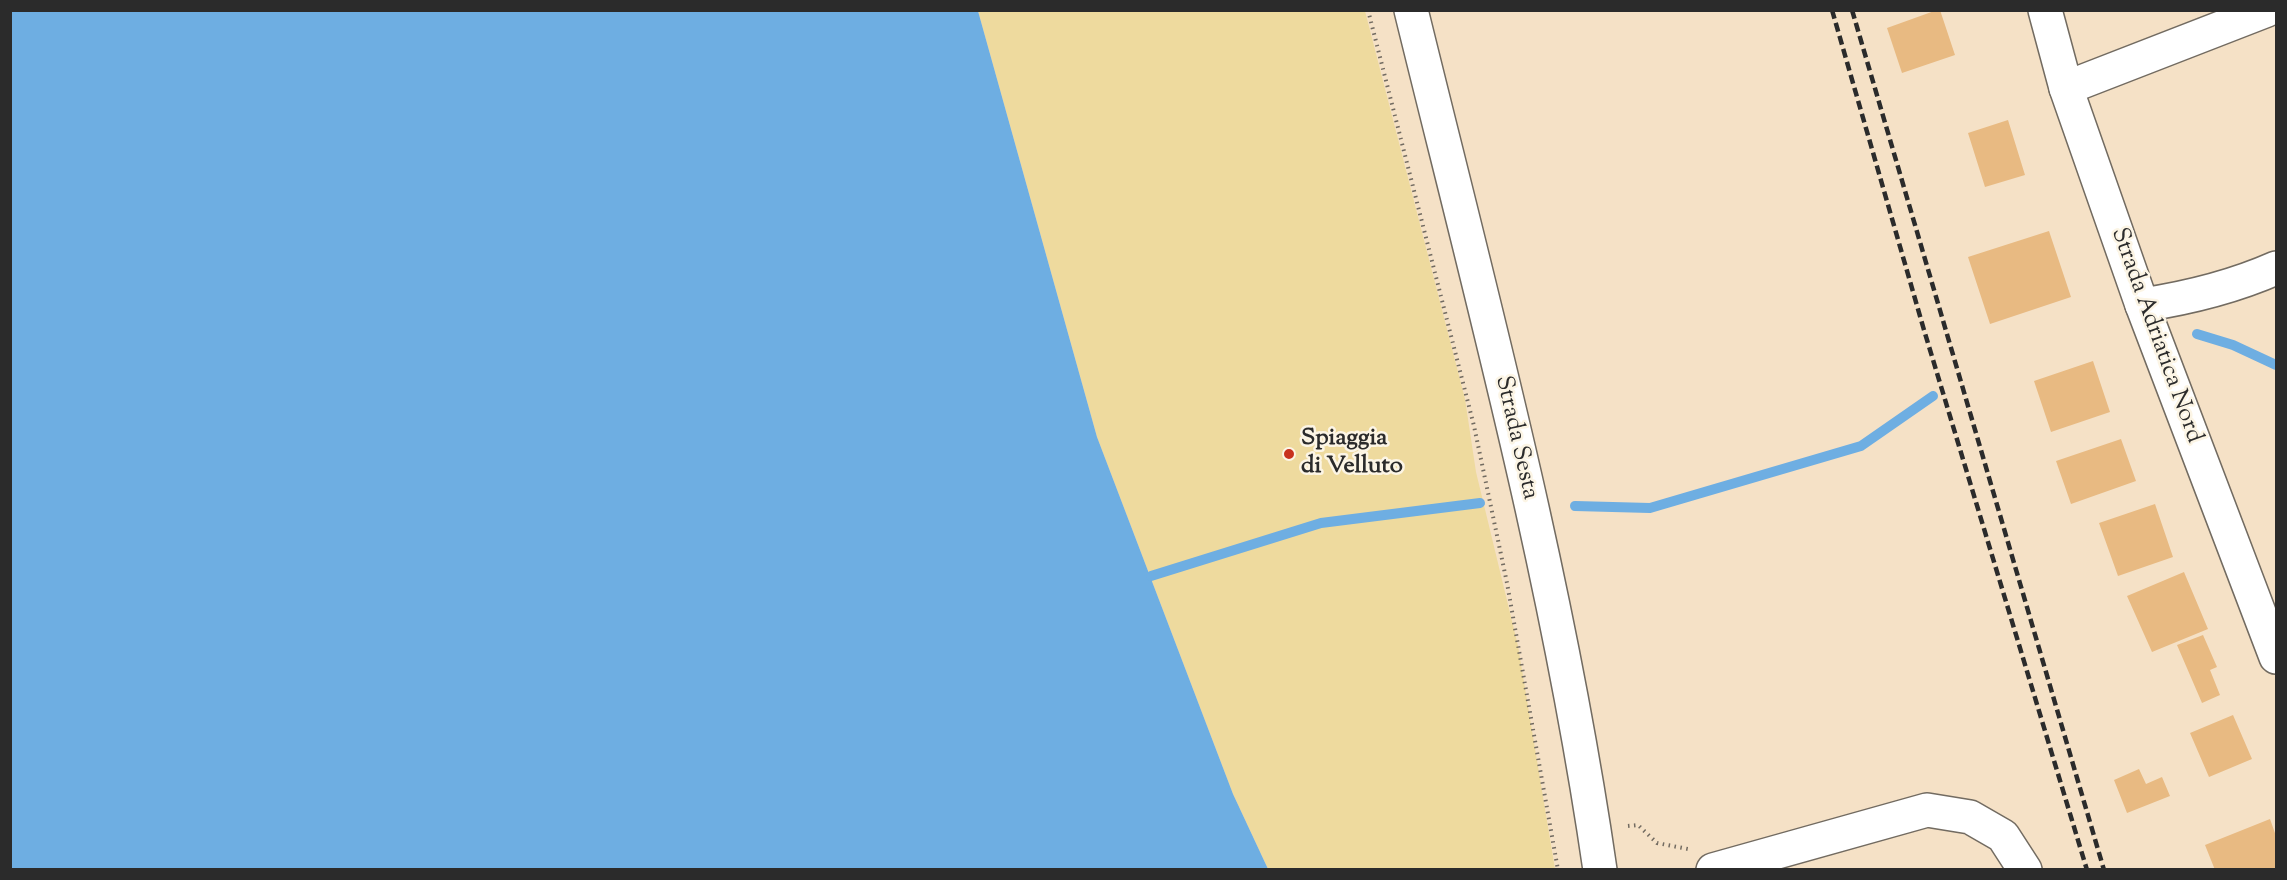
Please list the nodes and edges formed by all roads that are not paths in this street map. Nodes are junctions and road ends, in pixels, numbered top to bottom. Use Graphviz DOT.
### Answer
graph roads {
  1 [pos="1411,10"];
  2 [pos="2045,10"];
  3 [pos="2267,10"];
  4 [pos="2066,88"];
  5 [pos="2277,268"];
  6 [pos="2142,305"];
  7 [pos="2277,657"];
  8 [pos="1600,870"];
  9 [pos="1713,870"];
  10 [pos="2025,870"];
  1 -- 8 [label="street, Strada Sesta"];
  2 -- 4 [label="street, Strada Adriatica Nord"];
  3 -- 4 [label="street"];
  4 -- 6 [label="street, Strada Adriatica Nord"];
  5 -- 6 [label="street"];
  6 -- 7 [label="street, Strada Adriatica Nord"];
  9 -- 10 [label="street"];
}
